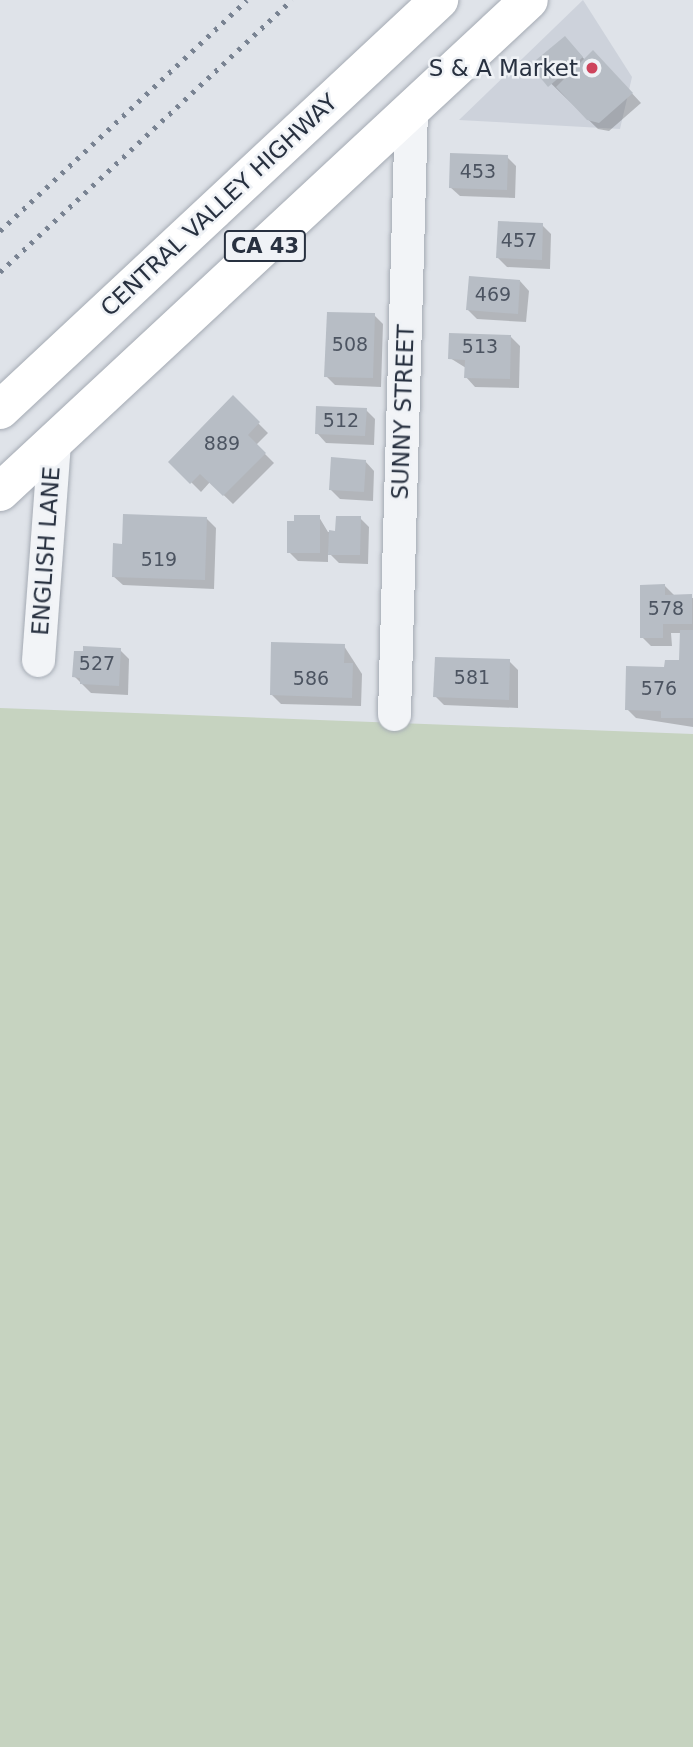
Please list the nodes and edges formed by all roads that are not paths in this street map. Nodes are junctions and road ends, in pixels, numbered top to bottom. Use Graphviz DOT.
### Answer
graph roads {
  1 [pos="439,0"];
  2 [pos="529,0"];
  3 [pos="411,111"];
  4 [pos="0,410"];
  5 [pos="54,442"];
  6 [pos="0,492"];
  7 [pos="38,660"];
  8 [pos="394,714"];
  1 -- 4 [label="main road, CENTRAL VALLEY HIGHWAY / CA 43"];
  2 -- 3 [label="main road, CA 43"];
  3 -- 5 [label="main road, CA 43"];
  3 -- 8 [label="street, SUNNY STREET"];
  5 -- 6 [label="main road, CA 43"];
  5 -- 7 [label="street, ENGLISH LANE"];
}
